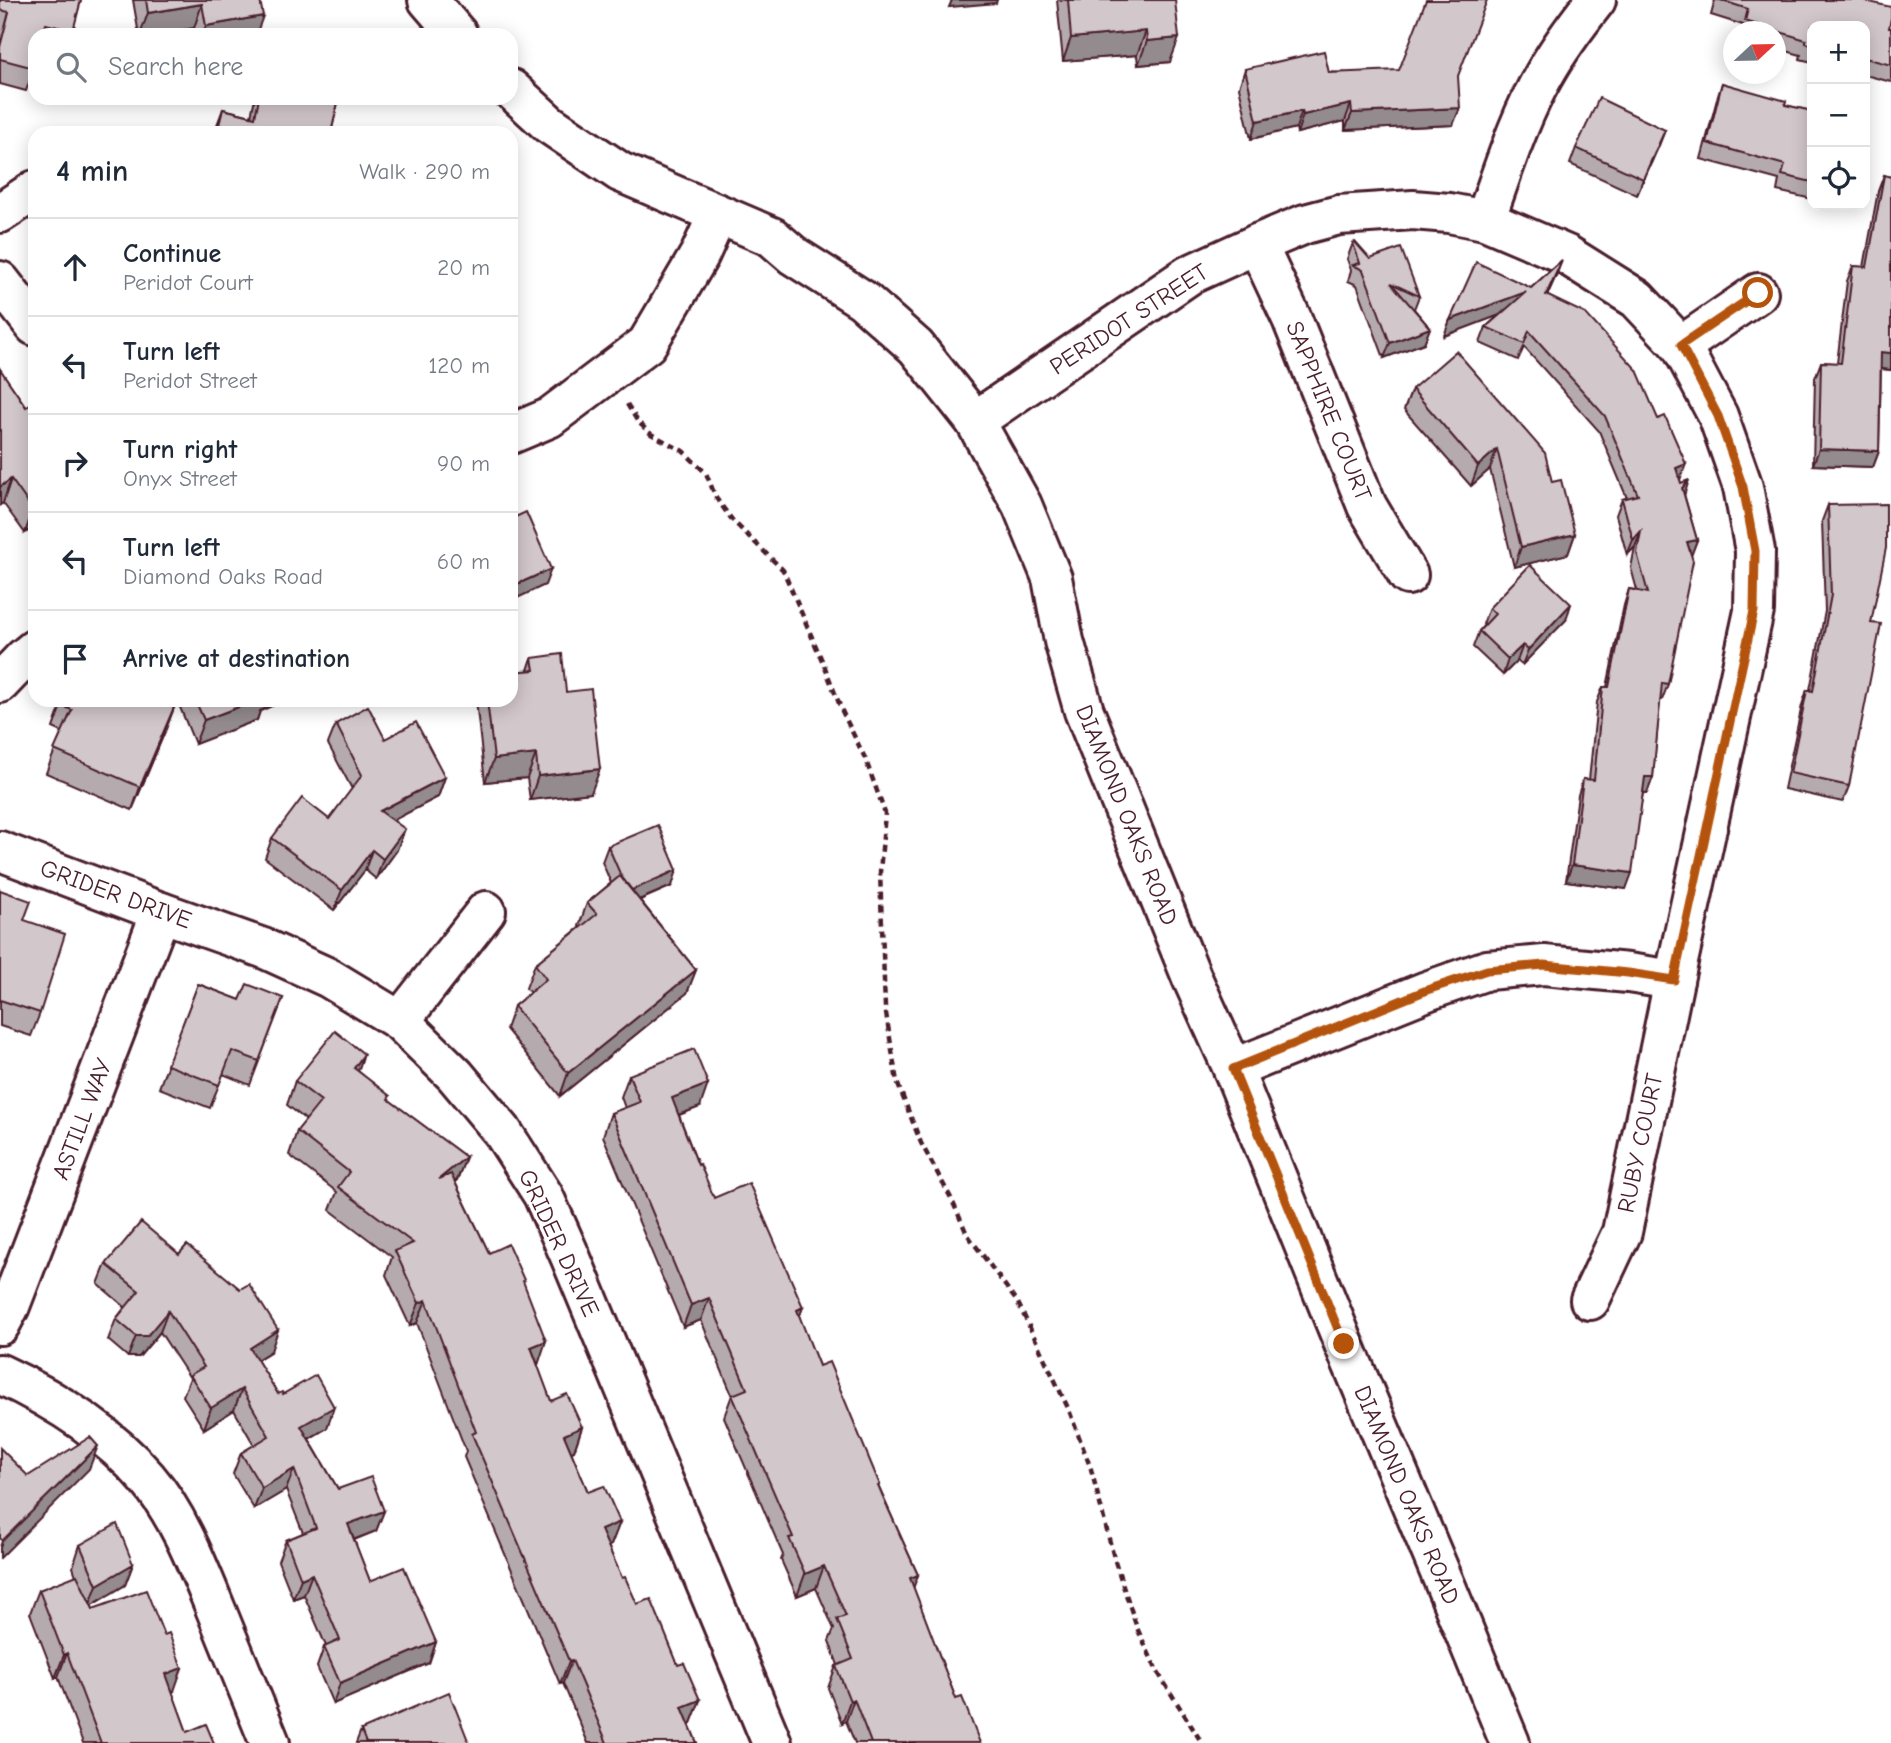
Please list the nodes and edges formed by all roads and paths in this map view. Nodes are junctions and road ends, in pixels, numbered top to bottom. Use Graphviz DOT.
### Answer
graph roads {
  1 [pos="428,0"];
  2 [pos="1596,0"];
  3 [pos="452,28"];
  4 [pos="518,95"];
  5 [pos="28,195"];
  6 [pos="0,213"];
  7 [pos="719,214"];
  8 [pos="1485,220"];
  9 [pos="1257,244"];
  10 [pos="0,281"];
  11 [pos="1758,293"];
  12 [pos="28,317"];
  13 [pos="1681,345"];
  14 [pos="610,373"];
  15 [pos="975,421"];
  16 [pos="518,431"];
  17 [pos="1408,575"];
  18 [pos="28,655"];
  19 [pos="0,683"];
  20 [pos="0,851"];
  21 [pos="486,911"];
  22 [pos="161,912"];
  23 [pos="1674,980"];
  24 [pos="400,1021"];
  25 [pos="1233,1069"];
  26 [pos="1590,1300"];
  27 [pos="0,1325"];
  28 [pos="0,1374"];
  29 [pos="270,1743"];
  30 [pos="772,1743"];
  31 [pos="1202,1743"];
  32 [pos="1510,1743"];
  1 -- 3 [label="street"];
  2 -- 8 [label="street"];
  4 -- 7 [label="street, DIAMOND OAKS ROAD"];
  5 -- 6 [label="street"];
  7 -- 14 [label="street"];
  7 -- 15 [label="street, DIAMOND OAKS ROAD"];
  8 -- 9 [label="street, PERIDOT STREET"];
  8 -- 13 [label="street, PERIDOT STREET"];
  9 -- 15 [label="street, PERIDOT STREET"];
  9 -- 17 [label="street, SAPPHIRE COURT"];
  10 -- 12 [label="street"];
  11 -- 13 [label="street"];
  13 -- 23 [label="street, PERIDOT STREET"];
  14 -- 16 [label="street"];
  14 -- 31 [label="path"];
  15 -- 25 [label="street, DIAMOND OAKS ROAD"];
  18 -- 19 [label="street"];
  20 -- 22 [label="street, GRIDER DRIVE"];
  21 -- 24 [label="street"];
  22 -- 24 [label="street, GRIDER DRIVE"];
  22 -- 27 [label="street, ASTILL WAY"];
  23 -- 25 [label="street"];
  23 -- 26 [label="street, RUBY COURT"];
  24 -- 30 [label="street, GRIDER DRIVE"];
  25 -- 32 [label="street, DIAMOND OAKS ROAD"];
  28 -- 29 [label="street"];
}
